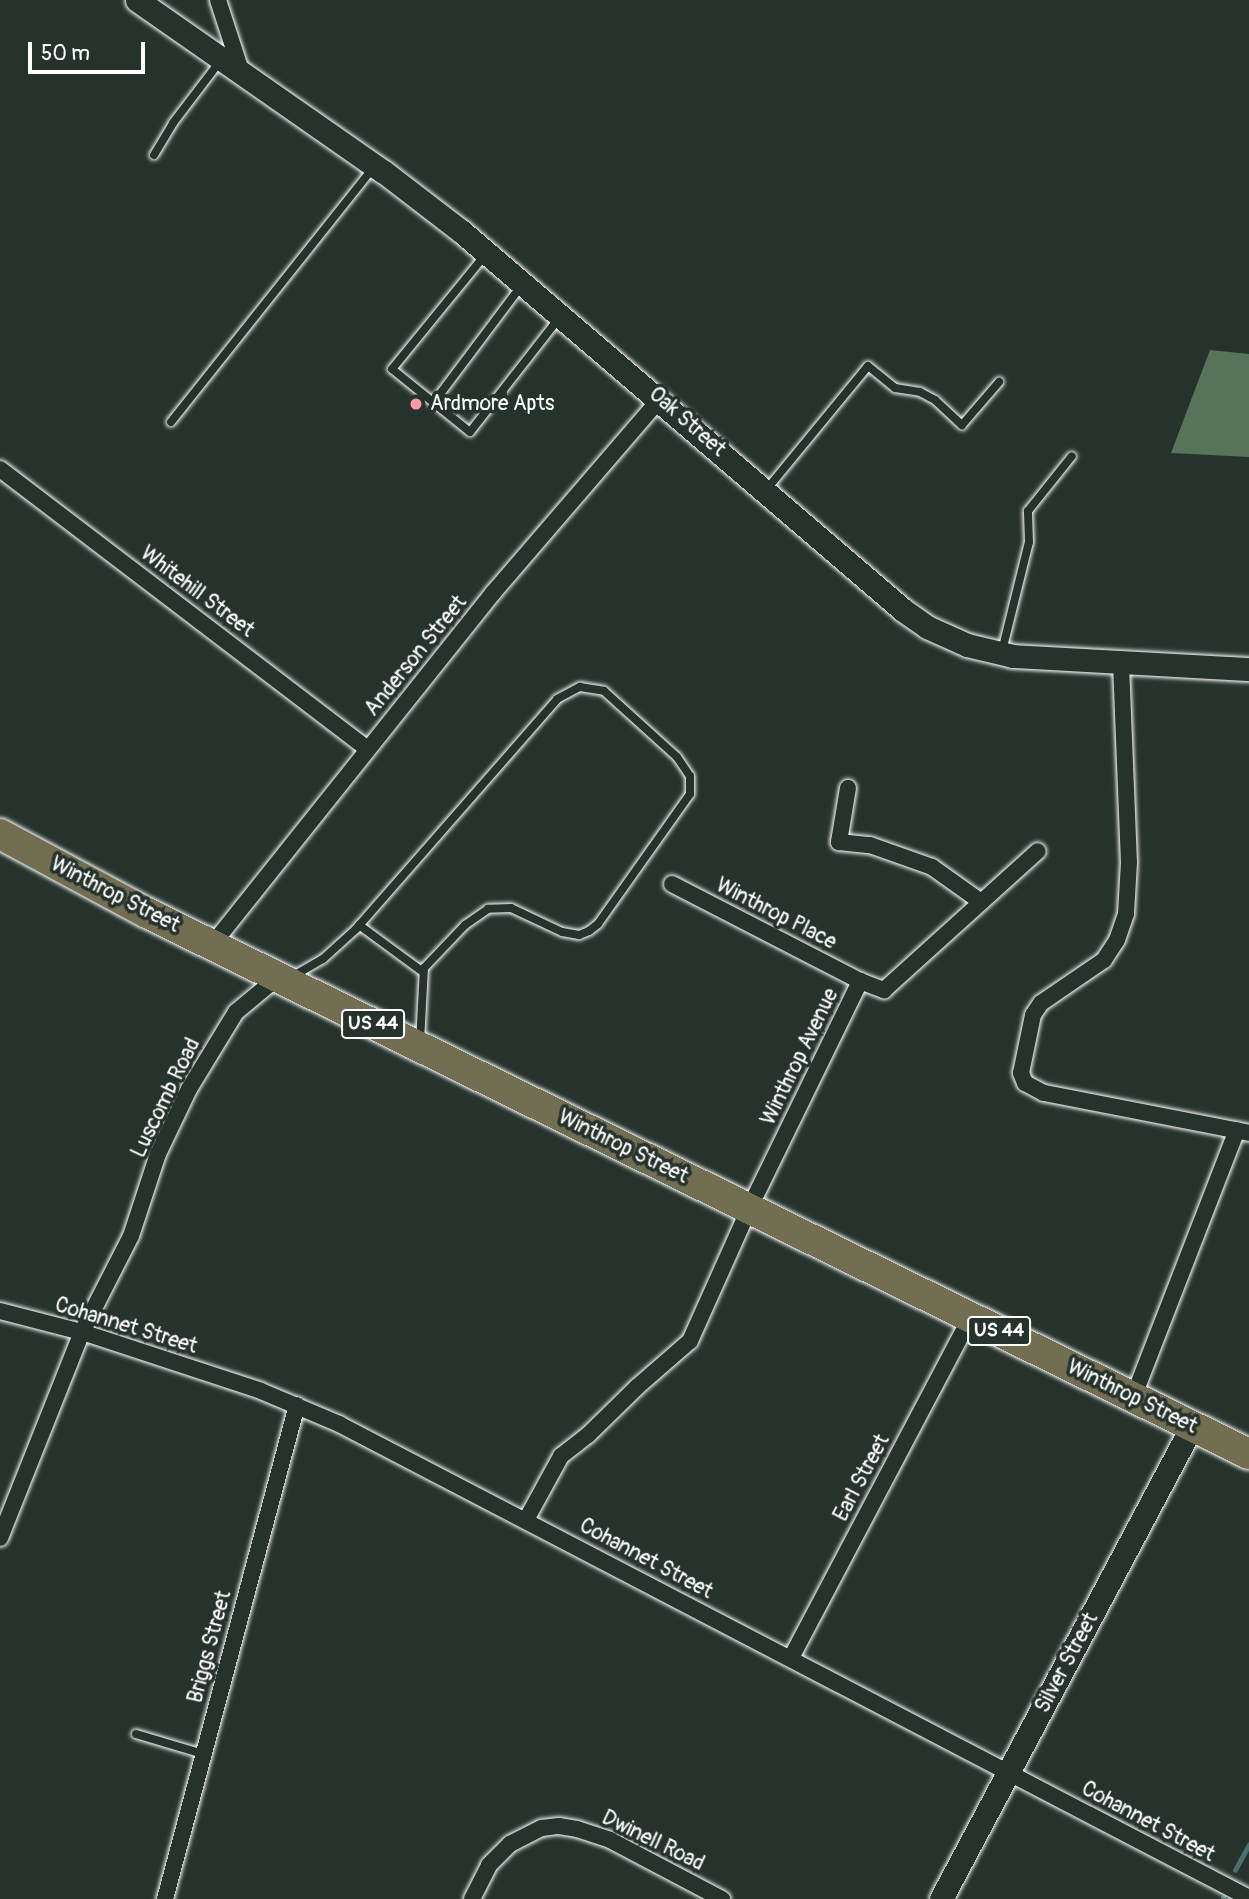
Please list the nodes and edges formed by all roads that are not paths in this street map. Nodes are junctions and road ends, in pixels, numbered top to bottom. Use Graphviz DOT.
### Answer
graph roads {
  1 [pos="137,0"];
  2 [pos="218,0"];
  3 [pos="220,60"];
  4 [pos="242,75"];
  5 [pos="154,155"];
  6 [pos="375,166"];
  7 [pos="487,252"];
  8 [pos="524,283"];
  9 [pos="562,315"];
  10 [pos="999,382"];
  11 [pos="660,399"];
  12 [pos="434,402"];
  13 [pos="171,422"];
  14 [pos="1072,456"];
  15 [pos="0,469"];
  16 [pos="766,491"];
  17 [pos="1002,654"];
  18 [pos="1121,664"];
  19 [pos="1249,669"];
  20 [pos="368,749"];
  21 [pos="848,788"];
  22 [pos="0,834"];
  23 [pos="1038,851"];
  24 [pos="672,884"];
  25 [pos="981,902"];
  26 [pos="359,925"];
  27 [pos="212,945"];
  28 [pos="423,972"];
  29 [pos="278,977"];
  30 [pos="860,981"];
  31 [pos="420,1048"];
  32 [pos="1243,1131"];
  33 [pos="749,1209"];
  34 [pos="0,1311"];
  35 [pos="971,1317"];
  36 [pos="82,1332"];
  37 [pos="1133,1398"];
  38 [pos="297,1405"];
  39 [pos="1192,1426"];
  40 [pos="1249,1454"];
  41 [pos="526,1520"];
  42 [pos="0,1538"];
  43 [pos="791,1658"];
  44 [pos="135,1734"];
  45 [pos="203,1754"];
  46 [pos="1009,1772"];
  47 [pos="1249,1898"];
  48 [pos="165,1899"];
  49 [pos="472,1899"];
  50 [pos="722,1899"];
  51 [pos="941,1899"];
  1 -- 3 [label="street, Oak Street"];
  2 -- 4 [label="street"];
  3 -- 4 [label="street, Oak Street"];
  3 -- 5 [label="lane"];
  4 -- 6 [label="street, Oak Street"];
  6 -- 7 [label="street, Oak Street"];
  6 -- 13 [label="lane"];
  7 -- 8 [label="street, Oak Street"];
  7 -- 12 [label="lane"];
  8 -- 9 [label="street, Oak Street"];
  8 -- 12 [label="lane"];
  9 -- 11 [label="street, Oak Street"];
  9 -- 12 [label="lane"];
  10 -- 16 [label="lane"];
  11 -- 16 [label="street, Oak Street"];
  11 -- 20 [label="street, Anderson Street"];
  14 -- 17 [label="lane"];
  15 -- 20 [label="street, Whitehill Street"];
  16 -- 17 [label="street, Oak Street"];
  17 -- 18 [label="street, Oak Street"];
  18 -- 19 [label="street, Oak Street"];
  18 -- 32 [label="street"];
  20 -- 27 [label="street, Anderson Street"];
  21 -- 25 [label="street"];
  22 -- 27 [label="highway, Winthrop Street / US 44"];
  23 -- 25 [label="street, Winthrop Avenue"];
  24 -- 30 [label="street, Winthrop Place"];
  25 -- 30 [label="street, Winthrop Avenue"];
  26 -- 28 [label="lane"];
  26 -- 28 [label="lane"];
  26 -- 29 [label="lane"];
  27 -- 29 [label="highway, Winthrop Street / US 44"];
  28 -- 31 [label="lane"];
  29 -- 31 [label="highway, Winthrop Street / US 44"];
  29 -- 36 [label="street, Luscomb Road"];
  30 -- 33 [label="street, Winthrop Avenue"];
  31 -- 33 [label="highway, Winthrop Street / US 44"];
  32 -- 37 [label="street"];
  33 -- 35 [label="highway, Winthrop Street / US 44"];
  33 -- 41 [label="street, Winthrop Avenue"];
  34 -- 36 [label="street, Cohannet Street"];
  35 -- 37 [label="highway, Winthrop Street / US 44"];
  35 -- 43 [label="street, Earl Street"];
  36 -- 38 [label="street, Cohannet Street"];
  36 -- 42 [label="street, Luscomb Road"];
  37 -- 39 [label="highway, Winthrop Street / US 44"];
  38 -- 41 [label="street, Cohannet Street"];
  38 -- 45 [label="street, Briggs Street"];
  39 -- 40 [label="highway, Winthrop Street / US 44"];
  39 -- 46 [label="street, Silver Street"];
  41 -- 43 [label="street, Cohannet Street"];
  43 -- 46 [label="street, Cohannet Street"];
  44 -- 45 [label="lane"];
  45 -- 48 [label="street, Briggs Street"];
  46 -- 47 [label="street, Cohannet Street"];
  46 -- 51 [label="street, Silver Street"];
  49 -- 50 [label="street, Dwinell Road"];
}
